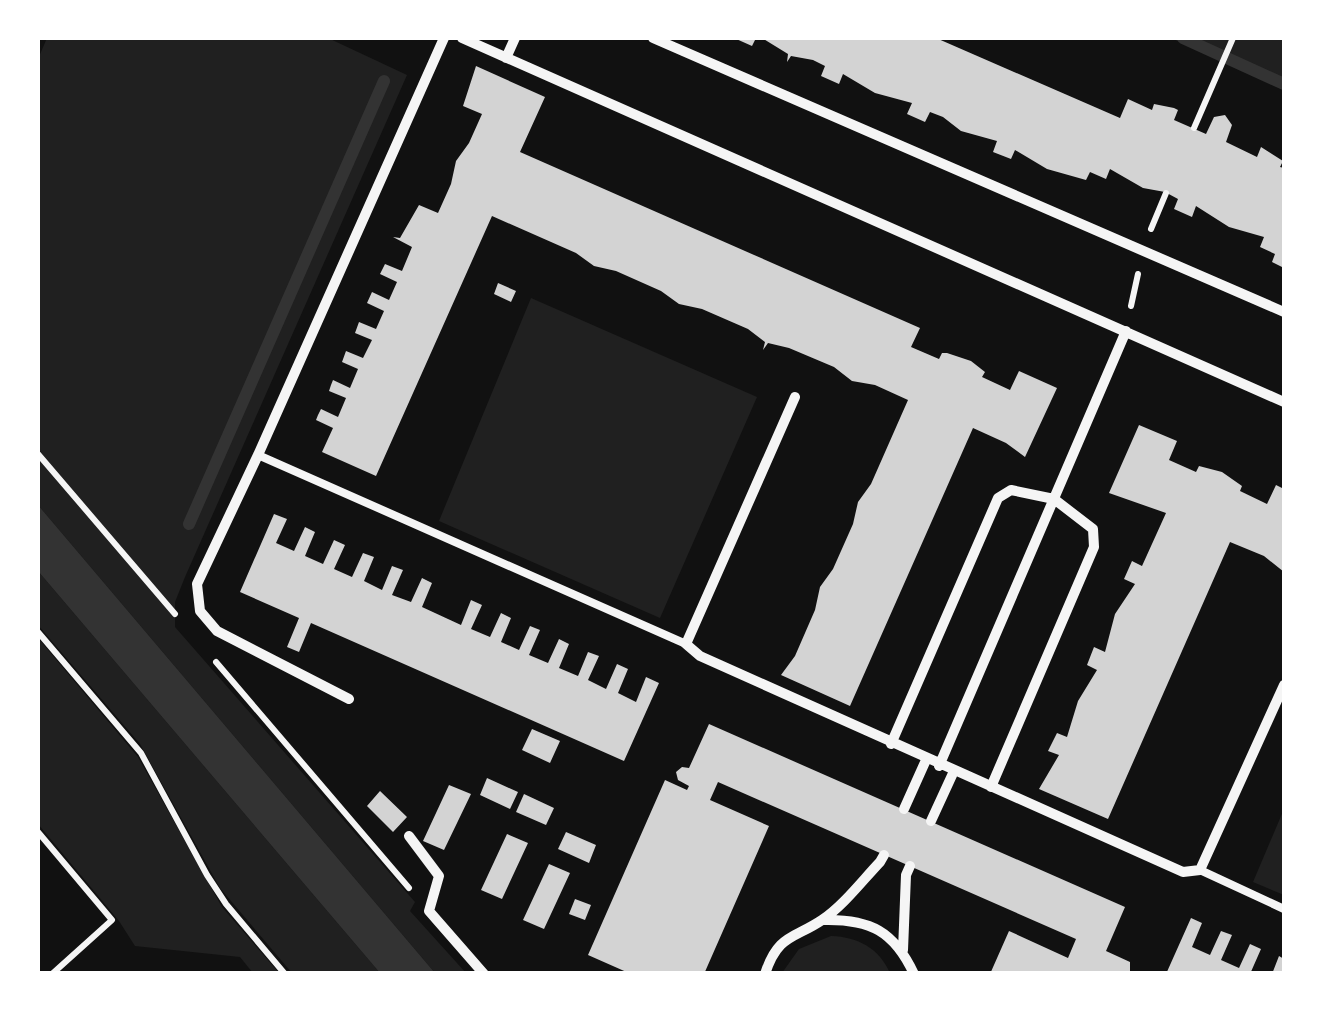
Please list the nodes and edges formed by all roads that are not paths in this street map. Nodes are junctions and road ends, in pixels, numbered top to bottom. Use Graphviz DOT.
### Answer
graph roads {
  1 [pos="444,38"];
  2 [pos="462,38"];
  3 [pos="516,38"];
  4 [pos="653,38"];
  5 [pos="506,58"];
  6 [pos="1284,312"];
  7 [pos="1126,332"];
  8 [pos="795,397"];
  9 [pos="1284,402"];
  10 [pos="258,454"];
  11 [pos="1054,499"];
  12 [pos="686,644"];
  13 [pos="1284,685"];
  14 [pos="349,699"];
  15 [pos="891,744"];
  16 [pos="926,760"];
  17 [pos="940,766"];
  18 [pos="954,772"];
  19 [pos="991,788"];
  20 [pos="904,809"];
  21 [pos="931,821"];
  22 [pos="410,836"];
  23 [pos="884,855"];
  24 [pos="910,866"];
  25 [pos="1200,870"];
  26 [pos="1284,908"];
  27 [pos="823,920"];
  28 [pos="903,950"];
  29 [pos="484,974"];
  30 [pos="765,974"];
  31 [pos="914,974"];
  1 -- 10 [label="street"];
  2 -- 5 [label="street"];
  3 -- 5 [label="street"];
  4 -- 6 [label="street"];
  5 -- 7 [label="street"];
  7 -- 9 [label="street"];
  7 -- 11 [label="street"];
  8 -- 12 [label="street"];
  10 -- 12 [label="lane"];
  10 -- 14 [label="street"];
  11 -- 15 [label="street"];
  11 -- 17 [label="street"];
  11 -- 19 [label="street"];
  12 -- 15 [label="street"];
  13 -- 25 [label="street"];
  15 -- 16 [label="street"];
  16 -- 17 [label="street"];
  16 -- 20 [label="street"];
  17 -- 18 [label="street"];
  18 -- 19 [label="street"];
  18 -- 21 [label="street"];
  19 -- 25 [label="street"];
  22 -- 29 [label="street"];
  23 -- 27 [label="street"];
  24 -- 28 [label="street"];
  25 -- 26 [label="lane"];
  27 -- 28 [label="street"];
  27 -- 30 [label="street"];
  28 -- 31 [label="street"];
}
